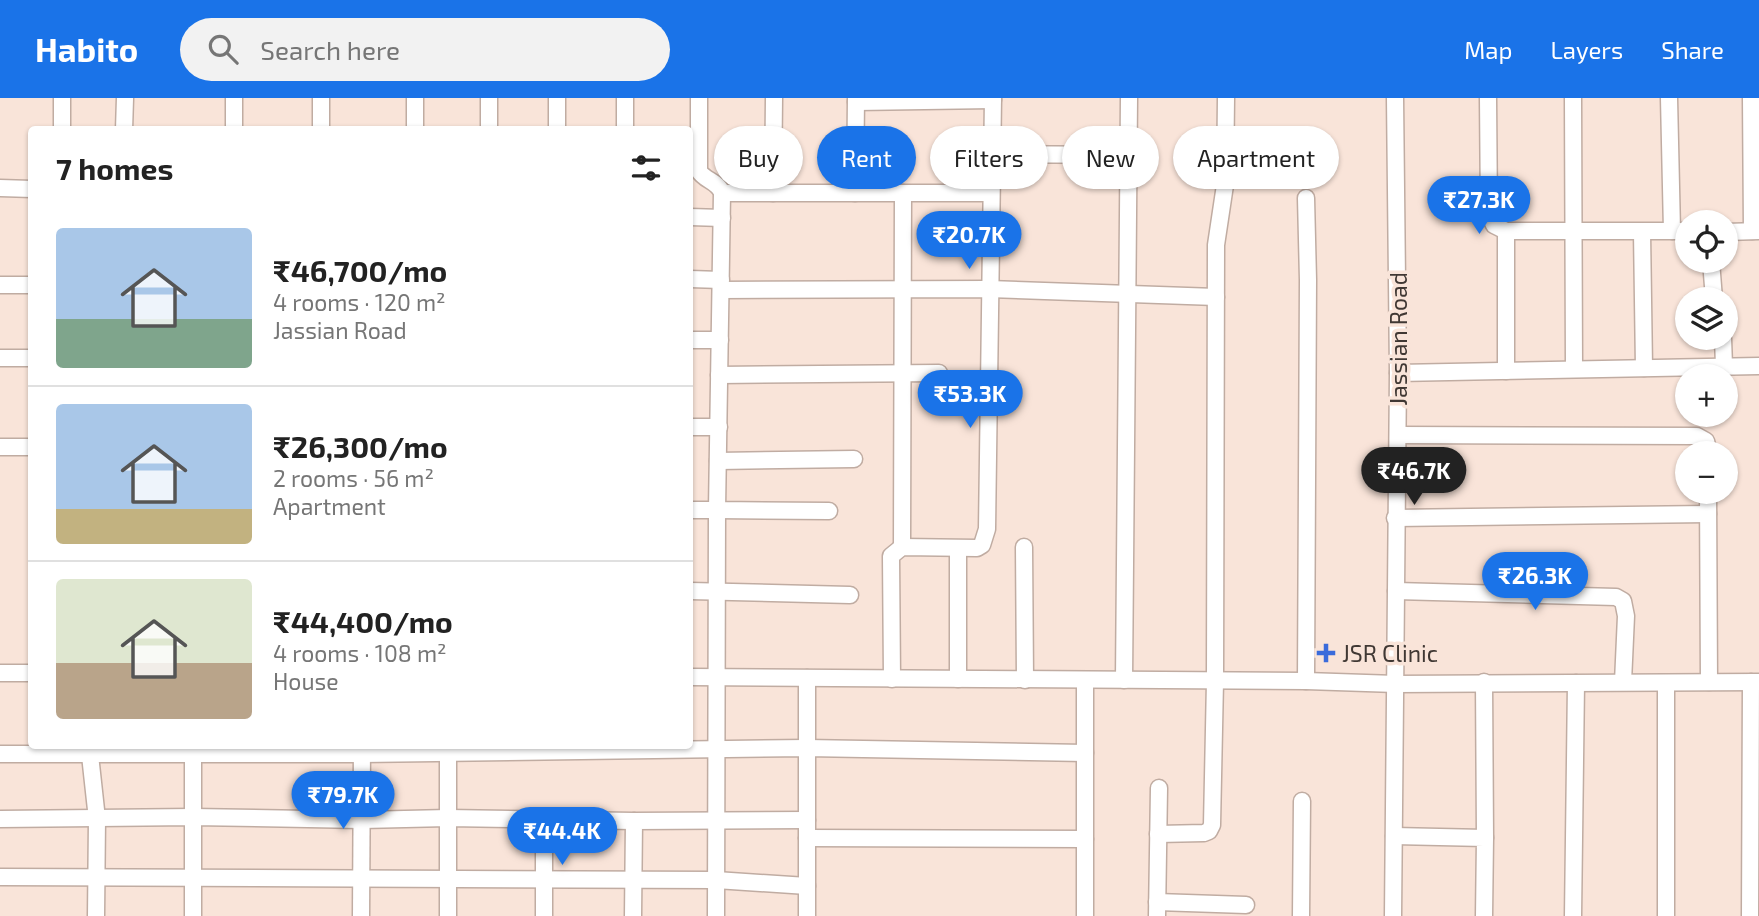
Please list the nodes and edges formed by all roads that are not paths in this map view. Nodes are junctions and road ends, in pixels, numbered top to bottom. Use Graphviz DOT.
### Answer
graph roads {
  1 [pos="62,98"];
  2 [pos="125,98"];
  3 [pos="234,98"];
  4 [pos="321,98"];
  5 [pos="415,98"];
  6 [pos="489,98"];
  7 [pos="557,98"];
  8 [pos="625,98"];
  9 [pos="698,98"];
  10 [pos="774,98"];
  11 [pos="1129,98"];
  12 [pos="1226,98"];
  13 [pos="1395,98"];
  14 [pos="1488,98"];
  15 [pos="1573,98"];
  16 [pos="1669,98"];
  17 [pos="1751,98"];
  18 [pos="993,99"];
  19 [pos="856,100"];
  20 [pos="62,126"];
  21 [pos="124,126"];
  22 [pos="234,126"];
  23 [pos="321,126"];
  24 [pos="415,126"];
  25 [pos="489,126"];
  26 [pos="557,126"];
  27 [pos="625,126"];
  28 [pos="993,126"];
  29 [pos="1129,126"];
  30 [pos="0,188"];
  31 [pos="28,188"];
  32 [pos="991,189"];
  33 [pos="1128,189"];
  34 [pos="722,193"];
  35 [pos="773,193"];
  36 [pos="855,193"];
  37 [pos="903,193"];
  38 [pos="991,193"];
  39 [pos="1306,198"];
  40 [pos="1678,210"];
  41 [pos="693,217"];
  42 [pos="722,218"];
  43 [pos="1574,230"];
  44 [pos="1506,231"];
  45 [pos="1675,231"];
  46 [pos="1756,231"];
  47 [pos="1642,232"];
  48 [pos="1738,232"];
  49 [pos="693,280"];
  50 [pos="0,285"];
  51 [pos="28,285"];
  52 [pos="721,285"];
  53 [pos="902,289"];
  54 [pos="989,289"];
  55 [pos="1127,293"];
  56 [pos="1216,297"];
  57 [pos="693,340"];
  58 [pos="720,340"];
  59 [pos="0,358"];
  60 [pos="28,359"];
  61 [pos="1738,366"];
  62 [pos="1759,366"];
  63 [pos="1675,367"];
  64 [pos="1644,368"];
  65 [pos="1574,369"];
  66 [pos="1506,371"];
  67 [pos="939,373"];
  68 [pos="1398,373"];
  69 [pos="902,374"];
  70 [pos="719,375"];
  71 [pos="693,427"];
  72 [pos="719,427"];
  73 [pos="1398,435"];
  74 [pos="1706,441"];
  75 [pos="0,447"];
  76 [pos="28,447"];
  77 [pos="854,459"];
  78 [pos="718,461"];
  79 [pos="1708,504"];
  80 [pos="693,510"];
  81 [pos="717,510"];
  82 [pos="829,511"];
  83 [pos="1708,514"];
  84 [pos="1395,518"];
  85 [pos="902,547"];
  86 [pos="1024,547"];
  87 [pos="958,549"];
  88 [pos="693,591"];
  89 [pos="717,591"];
  90 [pos="1396,591"];
  91 [pos="850,595"];
  92 [pos="0,673"];
  93 [pos="28,673"];
  94 [pos="693,677"];
  95 [pos="717,677"];
  96 [pos="807,678"];
  97 [pos="892,679"];
  98 [pos="958,679"];
  99 [pos="1025,680"];
  100 [pos="1085,680"];
  101 [pos="1124,680"];
  102 [pos="1215,681"];
  103 [pos="1306,681"];
  104 [pos="1484,682"];
  105 [pos="1623,682"];
  106 [pos="1709,682"];
  107 [pos="1755,682"];
  108 [pos="1576,683"];
  109 [pos="1666,683"];
  110 [pos="1396,684"];
  111 [pos="807,748"];
  112 [pos="193,749"];
  113 [pos="448,749"];
  114 [pos="716,749"];
  115 [pos="90,750"];
  116 [pos="362,750"];
  117 [pos="1085,753"];
  118 [pos="0,754"];
  119 [pos="1755,772"];
  120 [pos="1159,788"];
  121 [pos="1302,801"];
  122 [pos="193,817"];
  123 [pos="448,818"];
  124 [pos="0,819"];
  125 [pos="97,819"];
  126 [pos="544,819"];
  127 [pos="362,820"];
  128 [pos="807,820"];
  129 [pos="634,821"];
  130 [pos="716,822"];
  131 [pos="1158,834"];
  132 [pos="1394,836"];
  133 [pos="807,838"];
  134 [pos="1485,838"];
  135 [pos="1085,839"];
  136 [pos="1755,856"];
  137 [pos="0,877"];
  138 [pos="96,878"];
  139 [pos="193,878"];
  140 [pos="362,878"];
  141 [pos="448,879"];
  142 [pos="544,879"];
  143 [pos="634,880"];
  144 [pos="716,880"];
  145 [pos="807,886"];
  146 [pos="1246,905"];
  147 [pos="1157,909"];
  148 [pos="96,916"];
  149 [pos="193,916"];
  150 [pos="361,916"];
  151 [pos="448,916"];
  152 [pos="544,916"];
  153 [pos="634,916"];
  154 [pos="716,916"];
  155 [pos="807,916"];
  156 [pos="1085,916"];
  157 [pos="1301,916"];
  158 [pos="1393,916"];
  159 [pos="1483,916"];
  160 [pos="1573,916"];
  161 [pos="1666,916"];
  162 [pos="1750,916"];
  1 -- 20 [label="street"];
  2 -- 21 [label="street"];
  3 -- 22 [label="street"];
  4 -- 23 [label="street"];
  5 -- 24 [label="street"];
  6 -- 25 [label="street"];
  7 -- 26 [label="street"];
  8 -- 27 [label="street"];
  9 -- 34 [label="street"];
  10 -- 35 [label="street"];
  11 -- 29 [label="street"];
  12 -- 56 [label="street"];
  13 -- 68 [label="street, Jassian Road"];
  14 -- 44 [label="street"];
  15 -- 43 [label="street"];
  16 -- 40 [label="street"];
  17 -- 46 [label="street"];
  18 -- 19 [label="street"];
  18 -- 28 [label="street"];
  19 -- 36 [label="street"];
  30 -- 31 [label="street"];
  32 -- 38 [label="street"];
  33 -- 55 [label="street"];
  34 -- 35 [label="street"];
  34 -- 42 [label="street"];
  35 -- 36 [label="street"];
  36 -- 37 [label="street"];
  37 -- 38 [label="street"];
  37 -- 53 [label="street"];
  38 -- 54 [label="street"];
  39 -- 103 [label="street"];
  41 -- 42 [label="street"];
  42 -- 52 [label="street"];
  43 -- 44 [label="street"];
  43 -- 47 [label="street"];
  43 -- 65 [label="street"];
  44 -- 66 [label="street"];
  45 -- 47 [label="street"];
  46 -- 48 [label="street"];
  47 -- 64 [label="street"];
  49 -- 52 [label="street"];
  50 -- 51 [label="street"];
  52 -- 53 [label="street"];
  52 -- 58 [label="street"];
  53 -- 54 [label="street"];
  53 -- 69 [label="street"];
  54 -- 55 [label="street"];
  54 -- 87 [label="street"];
  55 -- 56 [label="street"];
  55 -- 101 [label="street"];
  56 -- 102 [label="street"];
  57 -- 58 [label="street"];
  58 -- 70 [label="street"];
  59 -- 60 [label="street"];
  61 -- 62 [label="street"];
  63 -- 64 [label="street"];
  64 -- 65 [label="street"];
  65 -- 66 [label="street"];
  66 -- 68 [label="street"];
  67 -- 69 [label="street"];
  68 -- 73 [label="street, Jassian Road"];
  69 -- 70 [label="street"];
  69 -- 85 [label="street"];
  70 -- 72 [label="street"];
  71 -- 72 [label="street"];
  72 -- 78 [label="street"];
  73 -- 74 [label="street"];
  73 -- 84 [label="street, Jassian Road"];
  75 -- 76 [label="street"];
  77 -- 78 [label="street"];
  78 -- 81 [label="street"];
  79 -- 83 [label="street"];
  80 -- 81 [label="street"];
  81 -- 82 [label="street"];
  81 -- 89 [label="street"];
  83 -- 84 [label="street"];
  83 -- 106 [label="street"];
  84 -- 90 [label="street, Jassian Road"];
  85 -- 87 [label="street"];
  85 -- 97 [label="street"];
  86 -- 99 [label="street"];
  87 -- 98 [label="street"];
  88 -- 89 [label="street"];
  89 -- 91 [label="street"];
  89 -- 95 [label="street"];
  90 -- 105 [label="street"];
  90 -- 110 [label="street, Jassian Road"];
  92 -- 93 [label="street"];
  94 -- 95 [label="street"];
  95 -- 96 [label="street"];
  95 -- 114 [label="street"];
  96 -- 97 [label="street"];
  96 -- 111 [label="street"];
  97 -- 98 [label="street"];
  98 -- 99 [label="street"];
  99 -- 100 [label="street"];
  100 -- 101 [label="street"];
  100 -- 117 [label="street"];
  101 -- 102 [label="street"];
  102 -- 103 [label="street"];
  102 -- 131 [label="street"];
  103 -- 110 [label="street"];
  104 -- 108 [label="street"];
  104 -- 110 [label="street"];
  104 -- 134 [label="street"];
  105 -- 108 [label="street"];
  105 -- 109 [label="street"];
  106 -- 107 [label="street"];
  106 -- 109 [label="street"];
  107 -- 119 [label="street"];
  108 -- 160 [label="street"];
  109 -- 161 [label="street"];
  110 -- 132 [label="street, Jassian Road"];
  111 -- 114 [label="street"];
  111 -- 117 [label="street"];
  111 -- 128 [label="street"];
  112 -- 115 [label="street"];
  112 -- 116 [label="street"];
  112 -- 122 [label="street"];
  113 -- 114 [label="street"];
  113 -- 116 [label="street"];
  113 -- 123 [label="street"];
  114 -- 130 [label="street"];
  115 -- 118 [label="street"];
  115 -- 125 [label="street"];
  116 -- 127 [label="street"];
  117 -- 135 [label="street"];
  119 -- 136 [label="street"];
  120 -- 131 [label="street"];
  121 -- 157 [label="street"];
  122 -- 125 [label="street"];
  122 -- 127 [label="street"];
  122 -- 139 [label="street"];
  123 -- 126 [label="street"];
  123 -- 127 [label="street"];
  123 -- 141 [label="street"];
  124 -- 125 [label="street"];
  125 -- 138 [label="street"];
  126 -- 129 [label="street"];
  126 -- 142 [label="street"];
  127 -- 140 [label="street"];
  128 -- 130 [label="street"];
  128 -- 133 [label="street"];
  129 -- 130 [label="street"];
  129 -- 143 [label="street"];
  130 -- 144 [label="street"];
  131 -- 147 [label="street"];
  132 -- 134 [label="street"];
  132 -- 158 [label="street, Jassian Road"];
  133 -- 135 [label="street"];
  133 -- 145 [label="street"];
  134 -- 159 [label="street"];
  135 -- 156 [label="street"];
  136 -- 162 [label="street"];
  137 -- 138 [label="street"];
  138 -- 139 [label="street"];
  138 -- 148 [label="street"];
  139 -- 140 [label="street"];
  139 -- 149 [label="street"];
  140 -- 141 [label="street"];
  140 -- 150 [label="street"];
  141 -- 142 [label="street"];
  141 -- 151 [label="street"];
  142 -- 143 [label="street"];
  142 -- 152 [label="street"];
  143 -- 144 [label="street"];
  143 -- 153 [label="street"];
  144 -- 145 [label="street"];
  144 -- 154 [label="street"];
  145 -- 155 [label="street"];
  146 -- 147 [label="street"];
}
